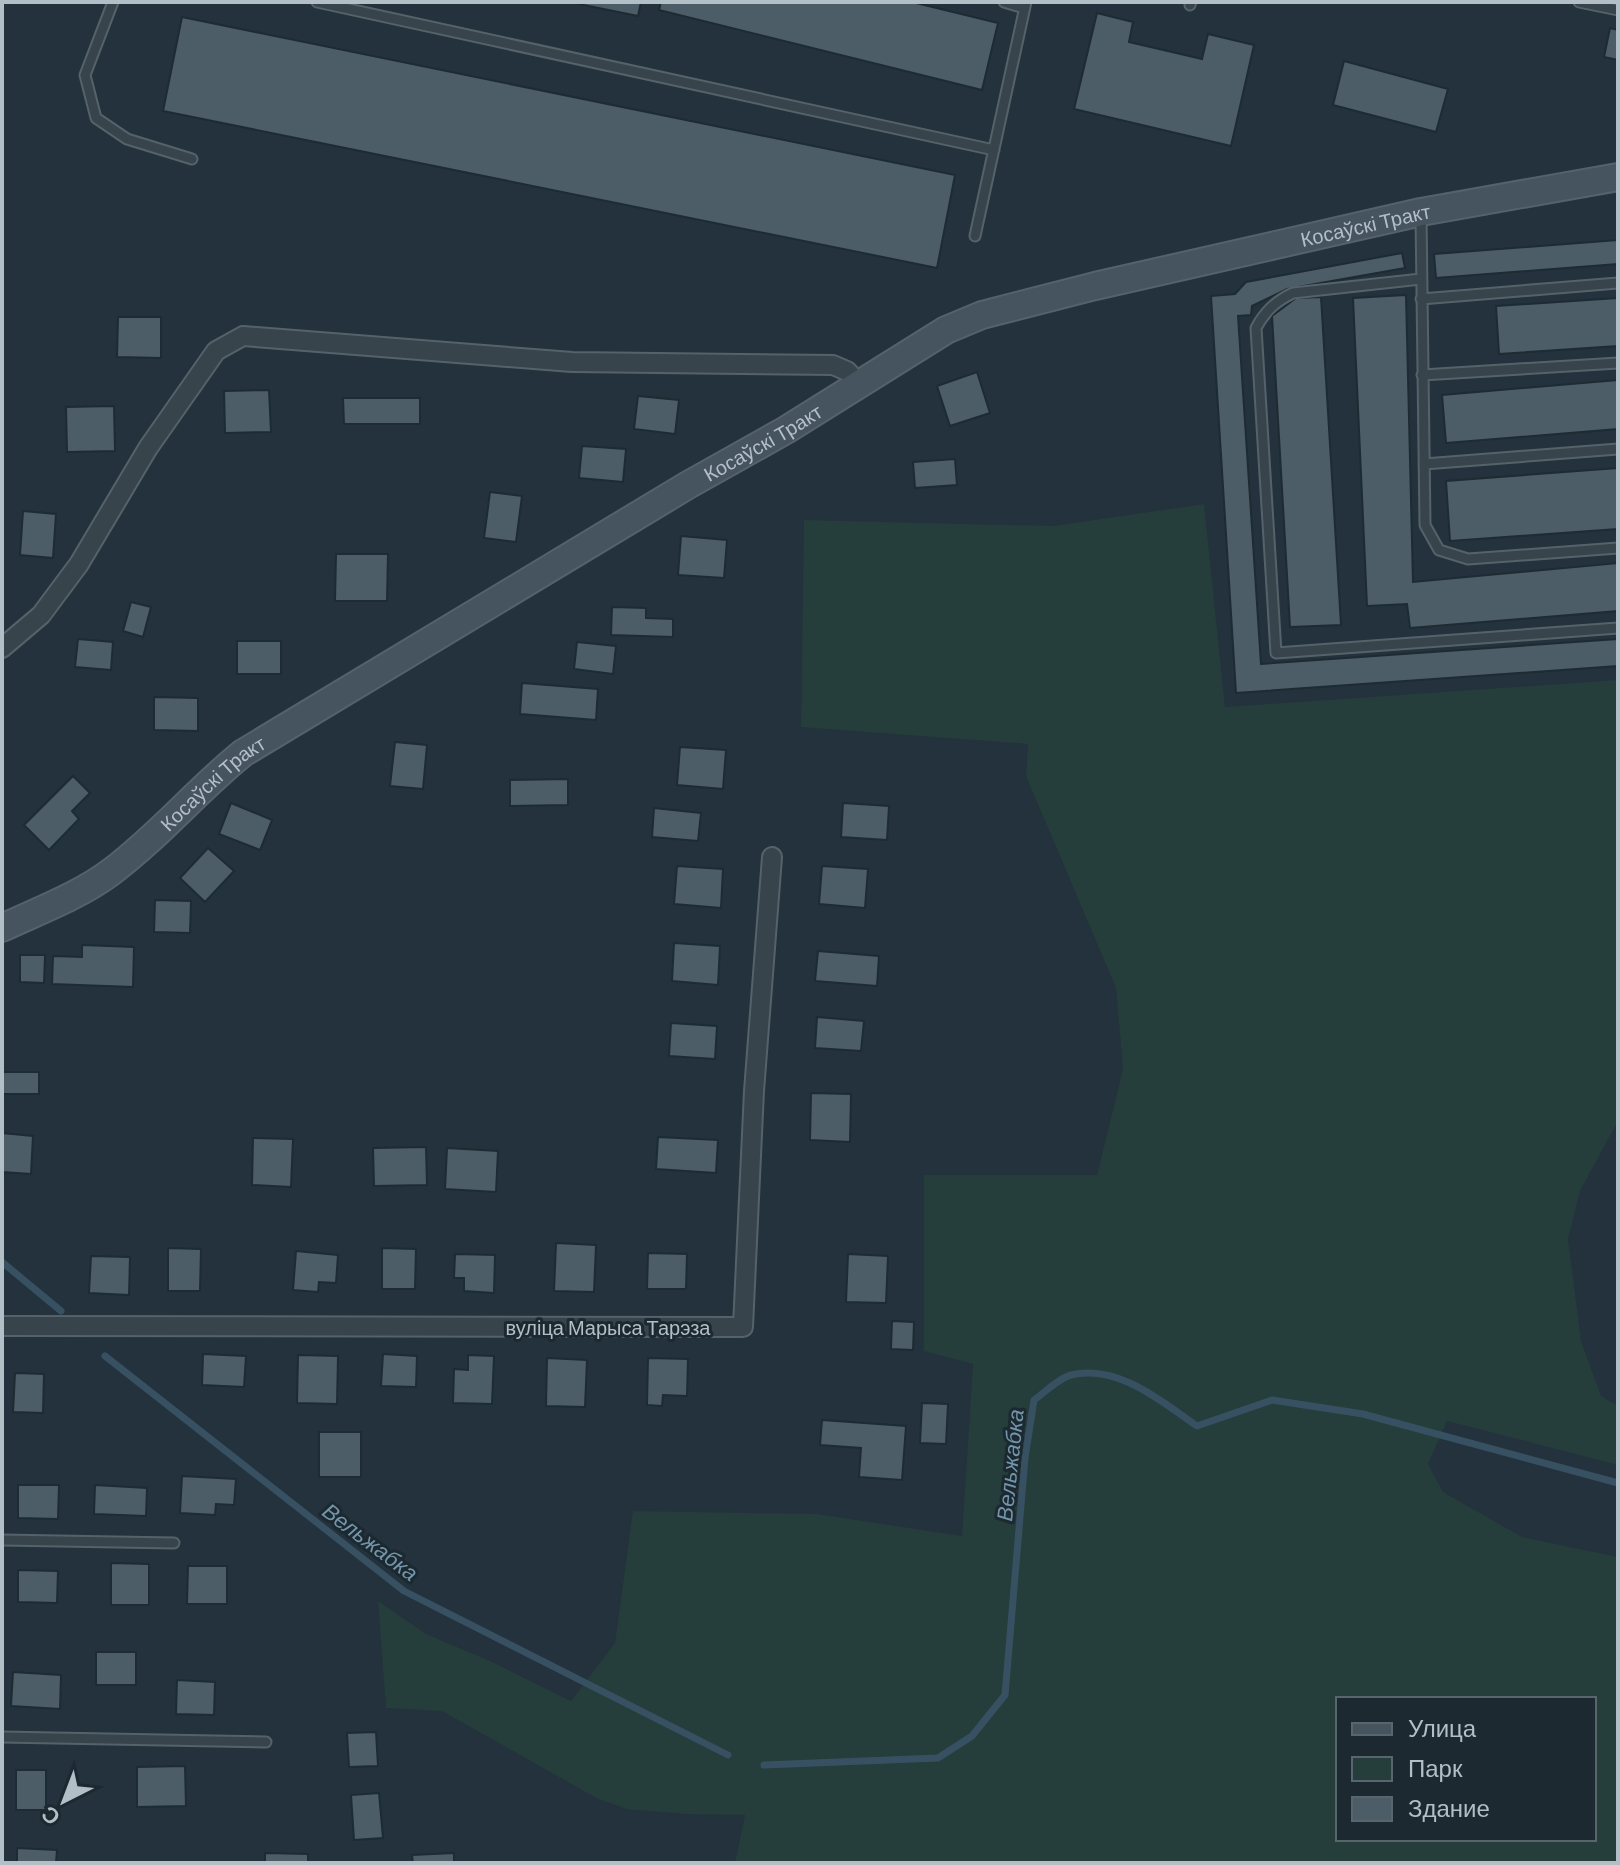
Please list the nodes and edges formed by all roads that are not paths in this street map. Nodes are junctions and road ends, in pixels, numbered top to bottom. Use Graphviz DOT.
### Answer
graph roads {
  1 [pos="113,2"];
  2 [pos="317,2"];
  3 [pos="1004,2"];
  4 [pos="1579,2"];
  5 [pos="1025,5"];
  6 [pos="1618,10"];
  7 [pos="994,150"];
  8 [pos="192,159"];
  9 [pos="1618,177"];
  10 [pos="1421,212"];
  11 [pos="975,236"];
  12 [pos="1421,279"];
  13 [pos="1618,283"];
  14 [pos="1421,299"];
  15 [pos="1618,363"];
  16 [pos="1422,375"];
  17 [pos="860,385"];
  18 [pos="1618,449"];
  19 [pos="1424,464"];
  20 [pos="1618,548"];
  21 [pos="1618,628"];
  22 [pos="2,648"];
  23 [pos="772,857"];
  24 [pos="2,928"];
  25 [pos="2,1326"];
  26 [pos="2,1540"];
  27 [pos="174,1543"];
  28 [pos="2,1737"];
  29 [pos="266,1742"];
  1 -- 8 [label="lane"];
  2 -- 7 [label="lane"];
  3 -- 5 [label="lane"];
  4 -- 6 [label="lane"];
  5 -- 7 [label="lane"];
  7 -- 11 [label="lane"];
  9 -- 10 [label="main road, Косаўскі Тракт"];
  10 -- 12 [label="lane"];
  10 -- 17 [label="main road, Косаўскі Тракт"];
  12 -- 14 [label="lane"];
  12 -- 21 [label="lane"];
  13 -- 14 [label="lane"];
  14 -- 16 [label="lane"];
  15 -- 16 [label="lane"];
  16 -- 19 [label="lane"];
  17 -- 22 [label="street"];
  17 -- 24 [label="main road, Косаўскі Тракт"];
  18 -- 19 [label="lane"];
  19 -- 20 [label="lane"];
  23 -- 25 [label="street, вуліца Марыса Тарэза"];
  26 -- 27 [label="lane"];
  28 -- 29 [label="lane"];
}
